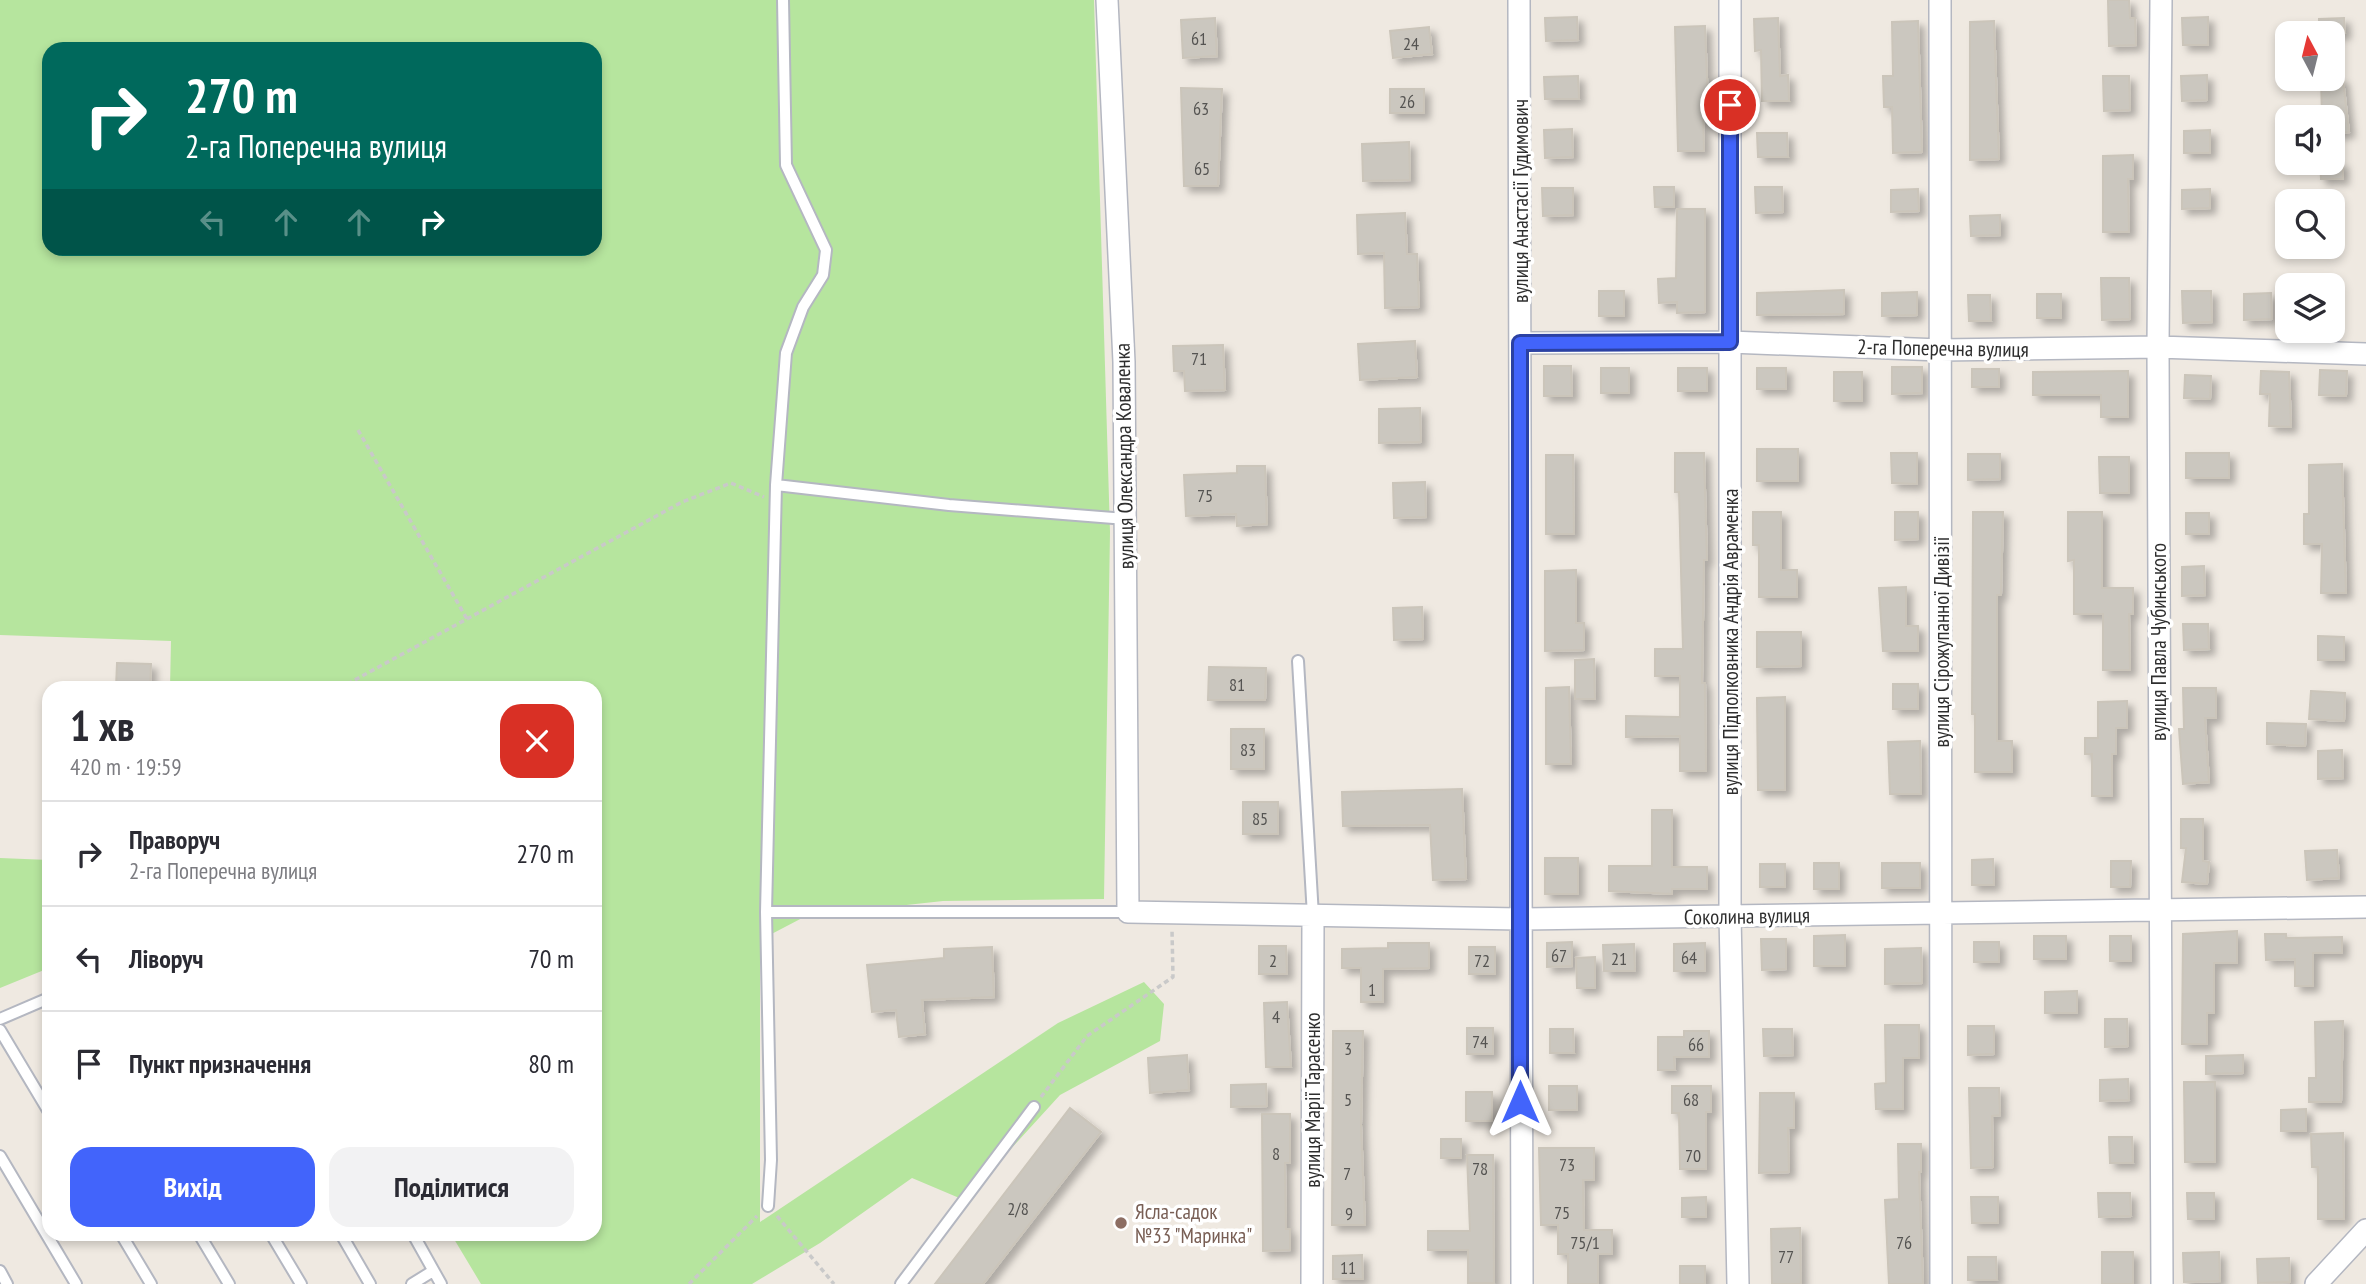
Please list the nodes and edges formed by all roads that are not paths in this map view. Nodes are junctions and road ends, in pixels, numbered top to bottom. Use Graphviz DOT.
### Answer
graph roads {
  1 [pos="783,0"];
  2 [pos="1107,0"];
  3 [pos="1519,0"];
  4 [pos="1730,0"];
  5 [pos="1940,0"];
  6 [pos="2161,0"];
  7 [pos="1730,342"];
  8 [pos="1520,343"];
  9 [pos="2158,347"];
  10 [pos="1940,351"];
  11 [pos="2366,355"];
  12 [pos="776,485"];
  13 [pos="1126,519"];
  14 [pos="1298,661"];
  15 [pos="2366,907"];
  16 [pos="2159,908"];
  17 [pos="766,912"];
  18 [pos="1128,912"];
  19 [pos="1942,914"];
  20 [pos="1313,916"];
  21 [pos="1730,916"];
  22 [pos="1519,919"];
  23 [pos="42,1001"];
  24 [pos="0,1018"];
  25 [pos="0,1030"];
  26 [pos="42,1100"];
  27 [pos="1034,1107"];
  28 [pos="0,1156"];
  29 [pos="768,1206"];
  30 [pos="42,1227"];
  31 [pos="50,1241"];
  32 [pos="125,1241"];
  33 [pos="203,1241"];
  34 [pos="275,1241"];
  35 [pos="345,1241"];
  36 [pos="417,1241"];
  37 [pos="2362,1243"];
  38 [pos="433,1270"];
  39 [pos="0,1271"];
  40 [pos="7,1284"];
  41 [pos="76,1284"];
  42 [pos="151,1284"];
  43 [pos="229,1284"];
  44 [pos="301,1284"];
  45 [pos="370,1284"];
  46 [pos="412,1284"];
  47 [pos="441,1284"];
  48 [pos="901,1284"];
  49 [pos="1312,1284"];
  50 [pos="1522,1284"];
  51 [pos="1738,1284"];
  52 [pos="1941,1284"];
  53 [pos="2162,1284"];
  54 [pos="2316,1284"];
  1 -- 12 [label="lane"];
  2 -- 13 [label="street, вулиця Олександра Коваленка"];
  3 -- 8 [label="street, вулиця Анастасії Гудимович"];
  4 -- 7 [label="street, вулиця Підполковника Андрія Авраменка"];
  5 -- 10 [label="street, вулиця Сірожупанної Дивізії"];
  6 -- 9 [label="street, вулиця Павла Чубинського"];
  7 -- 8 [label="street, 2-га Поперечна вулиця"];
  7 -- 10 [label="street, 2-га Поперечна вулиця"];
  7 -- 21 [label="street, вулиця Підполковника Андрія Авраменка"];
  8 -- 22 [label="street, вулиця Анастасії Гудимович"];
  9 -- 10 [label="street, 2-га Поперечна вулиця"];
  9 -- 11 [label="street, 2-га Поперечна вулиця"];
  9 -- 16 [label="street, вулиця Павла Чубинського"];
  10 -- 19 [label="street, вулиця Сірожупанної Дивізії"];
  12 -- 13 [label="lane"];
  12 -- 17 [label="lane"];
  13 -- 18 [label="street, вулиця Олександра Коваленка"];
  14 -- 20 [label="lane"];
  15 -- 16 [label="street, Соколина вулиця"];
  16 -- 19 [label="street, Соколина вулиця"];
  16 -- 53 [label="street, вулиця Павла Чубинського"];
  17 -- 18 [label="lane"];
  17 -- 29 [label="lane"];
  18 -- 20 [label="street, Соколина вулиця"];
  19 -- 21 [label="street, Соколина вулиця"];
  19 -- 52 [label="street, вулиця Сірожупанної Дивізії"];
  20 -- 22 [label="street, Соколина вулиця"];
  20 -- 49 [label="street, вулиця Марії Тарасенко"];
  21 -- 22 [label="street, Соколина вулиця"];
  21 -- 51 [label="street, вулиця Підполковника Андрія Авраменка"];
  22 -- 50 [label="street, вулиця Анастасії Гудимович"];
  23 -- 24 [label="lane"];
  25 -- 26 [label="lane"];
  27 -- 48 [label="lane"];
  28 -- 30 [label="lane"];
  31 -- 41 [label="lane"];
  32 -- 42 [label="lane"];
  33 -- 43 [label="lane"];
  34 -- 44 [label="lane"];
  35 -- 45 [label="lane"];
  36 -- 38 [label="lane"];
  37 -- 54 [label="street"];
  38 -- 46 [label="lane"];
  38 -- 47 [label="lane"];
  39 -- 40 [label="lane"];
}
